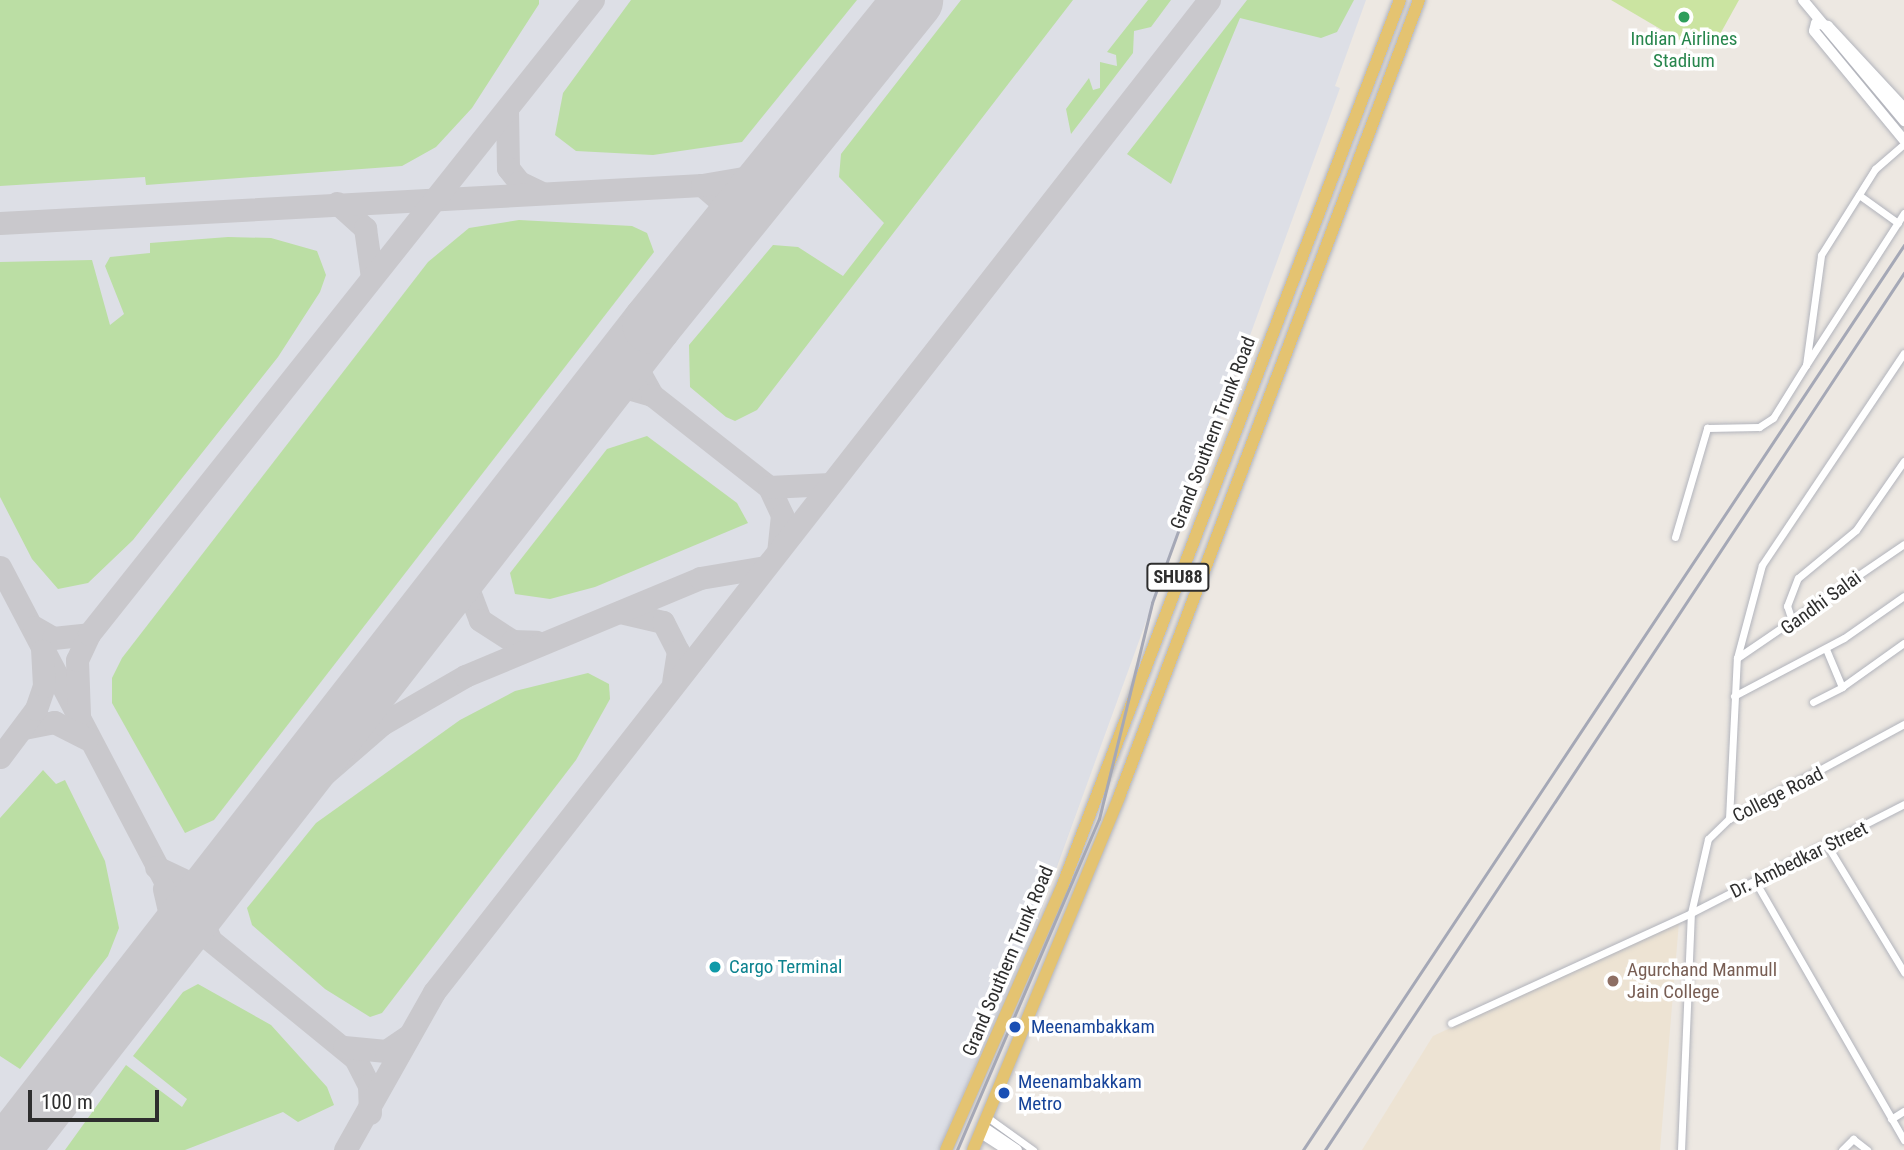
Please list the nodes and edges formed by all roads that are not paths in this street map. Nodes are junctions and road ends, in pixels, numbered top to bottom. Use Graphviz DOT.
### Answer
graph roads {
  1 [pos="1400,0"];
  2 [pos="1419,0"];
  3 [pos="1803,0"];
  4 [pos="1816,23"];
  5 [pos="1903,104"];
  6 [pos="1904,121"];
  7 [pos="1904,142"];
  8 [pos="1859,195"];
  9 [pos="1904,213"];
  10 [pos="1898,222"];
  11 [pos="1904,353"];
  12 [pos="1806,365"];
  13 [pos="1904,461"];
  14 [pos="1675,537"];
  15 [pos="1904,544"];
  16 [pos="1904,596"];
  17 [pos="1793,624"];
  18 [pos="1904,643"];
  19 [pos="1826,649"];
  20 [pos="1737,658"];
  21 [pos="1842,687"];
  22 [pos="1734,696"];
  23 [pos="1814,702"];
  24 [pos="1904,724"];
  25 [pos="1904,804"];
  26 [pos="1729,819"];
  27 [pos="1827,845"];
  28 [pos="1755,881"];
  29 [pos="1691,913"];
  30 [pos="1904,972"];
  31 [pos="1451,1023"];
  32 [pos="1904,1111"];
  33 [pos="1891,1119"];
  34 [pos="983,1126"];
  35 [pos="1904,1140"];
  36 [pos="946,1150"];
  37 [pos="972,1150"];
  38 [pos="1005,1150"];
  39 [pos="1017,1150"];
  40 [pos="1033,1150"];
  41 [pos="1681,1150"];
  42 [pos="1842,1150"];
  43 [pos="1867,1150"];
  1 -- 36 [label="main road, Grand Southern Trunk Road / SHU88"];
  2 -- 34 [label="main road, Grand Southern Trunk Road / SHU88"];
  3 -- 4 [label="street"];
  4 -- 5 [label="street"];
  4 -- 6 [label="street"];
  4 -- 7 [label="street"];
  7 -- 8 [label="street"];
  8 -- 10 [label="street"];
  8 -- 12 [label="street"];
  9 -- 10 [label="street"];
  10 -- 12 [label="street"];
  11 -- 20 [label="street"];
  12 -- 14 [label="street"];
  13 -- 17 [label="street"];
  15 -- 17 [label="street, Gandhi Salai"];
  16 -- 19 [label="street, Gandhi Salai"];
  17 -- 20 [label="street, Gandhi Salai"];
  18 -- 21 [label="street"];
  19 -- 21 [label="street"];
  19 -- 22 [label="street, Gandhi Salai"];
  20 -- 22 [label="street"];
  21 -- 23 [label="street"];
  22 -- 26 [label="street"];
  24 -- 26 [label="street, College Road"];
  25 -- 27 [label="street, Dr. Ambedkar Street"];
  26 -- 29 [label="street, College Road"];
  27 -- 28 [label="street, Dr. Ambedkar Street"];
  27 -- 30 [label="street"];
  28 -- 29 [label="street, Dr. Ambedkar Street"];
  28 -- 33 [label="street"];
  29 -- 31 [label="street, Dr. Ambedkar Street"];
  29 -- 41 [label="street, College Road"];
  32 -- 33 [label="street"];
  33 -- 35 [label="street"];
  34 -- 37 [label="main road, Grand Southern Trunk Road / SHU88"];
  34 -- 38 [label="street"];
  34 -- 39 [label="street"];
  34 -- 40 [label="street"];
  42 -- 43 [label="street"];
}
